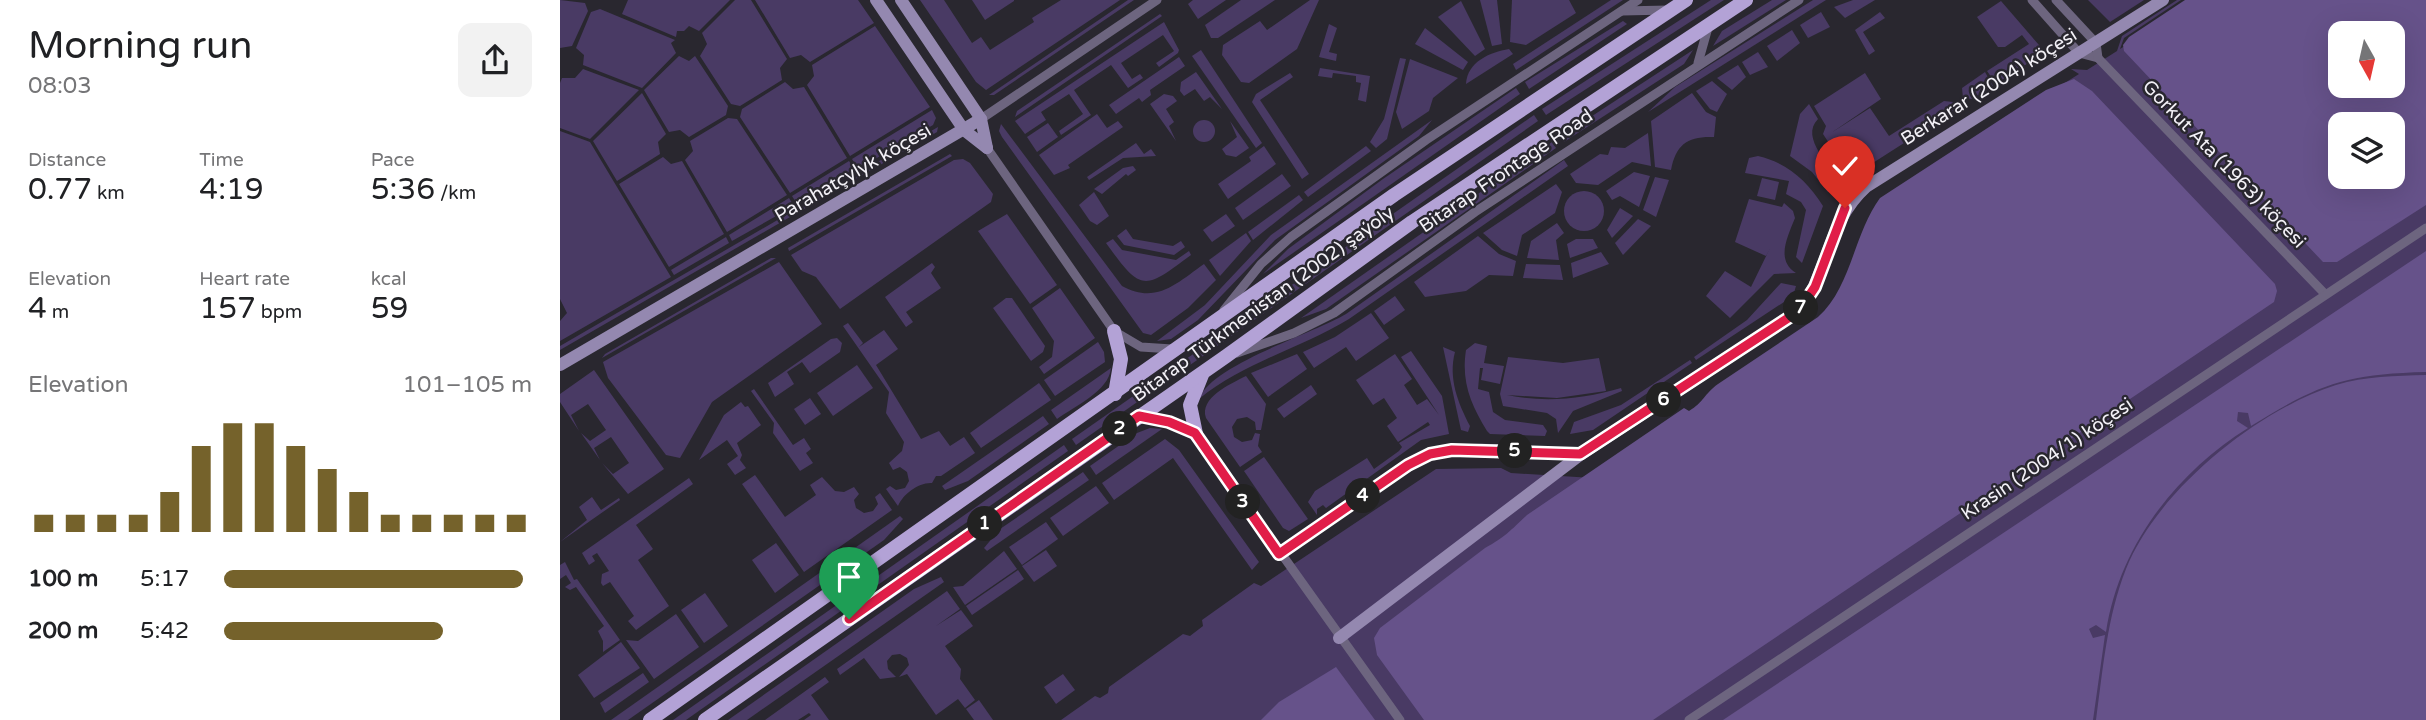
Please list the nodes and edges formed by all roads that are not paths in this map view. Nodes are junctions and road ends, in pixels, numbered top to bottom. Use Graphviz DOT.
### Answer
graph roads {
  1 [pos="876,0"];
  2 [pos="901,0"];
  3 [pos="1157,0"];
  4 [pos="1638,0"];
  5 [pos="1686,0"];
  6 [pos="1746,0"];
  7 [pos="1799,0"];
  8 [pos="2032,0"];
  9 [pos="2056,0"];
  10 [pos="2163,0"];
  11 [pos="1670,10"];
  12 [pos="1620,11"];
  13 [pos="1709,24"];
  14 [pos="2096,44"];
  15 [pos="2079,53"];
  16 [pos="2098,58"];
  17 [pos="1699,63"];
  18 [pos="981,119"];
  19 [pos="964,130"];
  20 [pos="987,148"];
  21 [pos="2426,228"];
  22 [pos="2325,294"];
  23 [pos="1209,328"];
  24 [pos="1114,331"];
  25 [pos="1180,349"];
  26 [pos="1226,357"];
  27 [pos="560,365"];
  28 [pos="1203,372"];
  29 [pos="1115,394"];
  30 [pos="1139,416"];
  31 [pos="1195,433"];
  32 [pos="1580,454"];
  33 [pos="1279,554"];
  34 [pos="1339,638"];
  35 [pos="650,720"];
  36 [pos="705,720"];
  37 [pos="1400,720"];
  38 [pos="1689,720"];
  1 -- 19 [label="street"];
  2 -- 18 [label="street"];
  3 -- 18 [label="street, Parahatçylyk köçesi"];
  4 -- 12 [label="street"];
  5 -- 11 [label="main road, Bitarap Türkmenistan (2002) şaýoly"];
  6 -- 13 [label="main road, Bitarap Türkmenistan (2002) şaýoly"];
  7 -- 17 [label="street, Bitarap Frontage Road"];
  8 -- 15 [label="street"];
  9 -- 14 [label="street"];
  10 -- 14 [label="street, Berkarar (2004) köçesi"];
  11 -- 12 [label="street"];
  11 -- 23 [label="main road, Bitarap Türkmenistan (2002) şaýoly"];
  12 -- 23 [label="street"];
  13 -- 17 [label="street"];
  13 -- 26 [label="main road, Bitarap Türkmenistan (2002) şaýoly"];
  14 -- 15 [label="street, Berkarar (2004) köçesi"];
  14 -- 16 [label="street"];
  15 -- 16 [label="street"];
  15 -- 32 [label="street, Berkarar (2004) köçesi"];
  16 -- 22 [label="street, Gorkut Ata (1963) köçesi"];
  17 -- 26 [label="street, Bitarap Frontage Road"];
  18 -- 19 [label="street, Parahatçylyk köçesi"];
  18 -- 20 [label="street"];
  19 -- 20 [label="street"];
  19 -- 27 [label="street, Parahatçylyk köçesi"];
  20 -- 24 [label="street"];
  21 -- 22 [label="street, Krasin (2004/1) köçesi"];
  22 -- 38 [label="street, Krasin (2004/1) köçesi"];
  23 -- 25 [label="main road, Bitarap Türkmenistan (2002) şaýoly"];
  24 -- 25 [label="street"];
  24 -- 29 [label="main road"];
  25 -- 29 [label="main road, Bitarap Türkmenistan (2002) şaýoly"];
  26 -- 28 [label="main road, Bitarap Türkmenistan (2002) şaýoly"];
  28 -- 30 [label="main road, Bitarap Türkmenistan (2002) şaýoly"];
  28 -- 31 [label="main road"];
  29 -- 35 [label="main road, Bitarap Türkmenistan (2002) şaýoly"];
  30 -- 31 [label="street"];
  30 -- 36 [label="main road, Bitarap Türkmenistan (2002) şaýoly"];
  31 -- 33 [label="street"];
  32 -- 33 [label="street"];
  32 -- 34 [label="street, Berkarar (2004) köçesi"];
  33 -- 34 [label="street"];
  34 -- 37 [label="street"];
}
